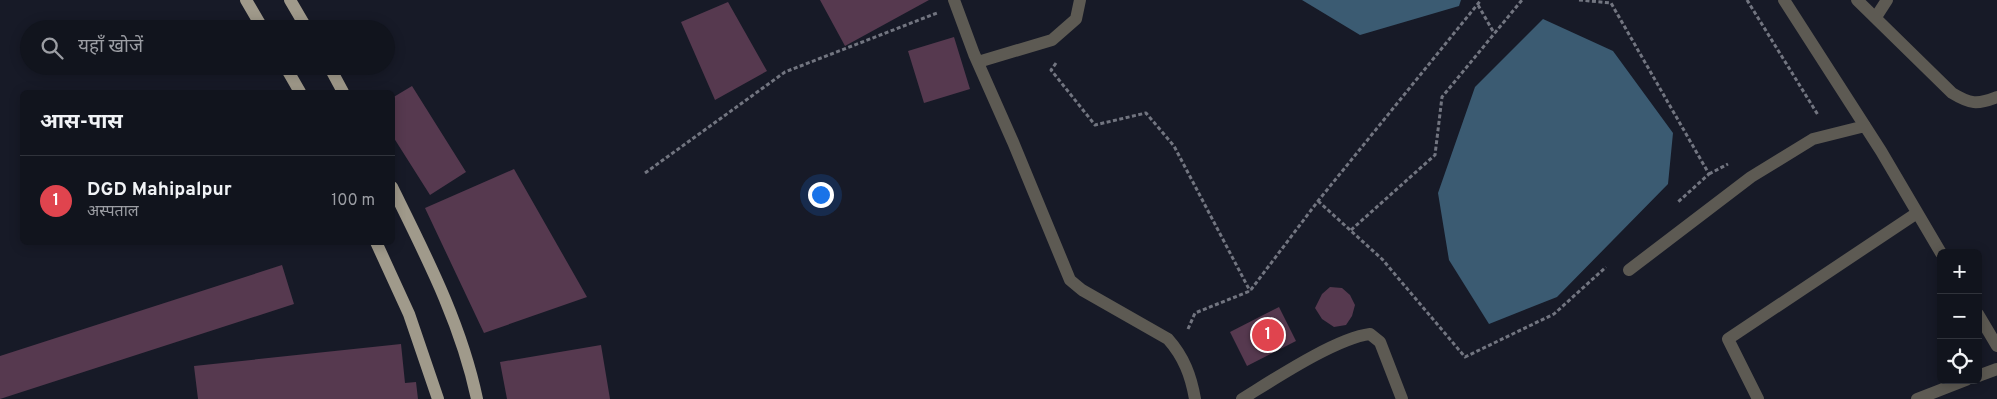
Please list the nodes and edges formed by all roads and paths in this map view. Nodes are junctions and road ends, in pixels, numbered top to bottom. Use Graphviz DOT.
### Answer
graph roads {
  1 [pos="246,0"];
  2 [pos="290,0"];
  3 [pos="1080,0"];
  4 [pos="1481,0"];
  5 [pos="1522,0"];
  6 [pos="1578,0"];
  7 [pos="1747,0"];
  8 [pos="1784,0"];
  9 [pos="1857,0"];
  10 [pos="1887,0"];
  11 [pos="955,3"];
  12 [pos="1478,5"];
  13 [pos="1876,17"];
  14 [pos="258,20"];
  15 [pos="302,20"];
  16 [pos="1494,33"];
  17 [pos="978,62"];
  18 [pos="1057,62"];
  19 [pos="290,75"];
  20 [pos="334,75"];
  21 [pos="299,90"];
  22 [pos="342,90"];
  23 [pos="1997,97"];
  24 [pos="1810,121"];
  25 [pos="1865,126"];
  26 [pos="1734,160"];
  27 [pos="645,173"];
  28 [pos="1709,174"];
  29 [pos="395,193"];
  30 [pos="1318,201"];
  31 [pos="1672,207"];
  32 [pos="1917,212"];
  33 [pos="1351,230"];
  34 [pos="377,245"];
  35 [pos="1940,249"];
  36 [pos="1613,260"];
  37 [pos="1630,270"];
  38 [pos="1250,291"];
  39 [pos="1982,321"];
  40 [pos="1997,346"];
  41 [pos="1178,350"];
  42 [pos="1997,369"];
  43 [pos="1982,375"];
  44 [pos="1957,384"];
  45 [pos="1926,397"];
  46 [pos="438,399"];
  47 [pos="477,399"];
  48 [pos="1195,399"];
  49 [pos="1242,399"];
  50 [pos="1402,399"];
  51 [pos="1758,399"];
  1 -- 14 [label="main road"];
  2 -- 15 [label="main road"];
  3 -- 17 [label="street"];
  4 -- 12 [label="path"];
  5 -- 16 [label="path"];
  6 -- 28 [label="path"];
  7 -- 24 [label="path"];
  8 -- 25 [label="street"];
  9 -- 13 [label="street"];
  10 -- 13 [label="street"];
  11 -- 17 [label="street"];
  11 -- 27 [label="path"];
  12 -- 16 [label="path"];
  12 -- 30 [label="path"];
  13 -- 23 [label="street"];
  16 -- 33 [label="path"];
  17 -- 41 [label="street"];
  18 -- 38 [label="path"];
  19 -- 21 [label="main road"];
  20 -- 22 [label="main road"];
  25 -- 32 [label="street"];
  25 -- 37 [label="street"];
  26 -- 28 [label="path"];
  28 -- 31 [label="path"];
  29 -- 47 [label="main road"];
  30 -- 33 [label="path"];
  30 -- 38 [label="path"];
  32 -- 35 [label="street"];
  32 -- 51 [label="street"];
  33 -- 36 [label="path"];
  34 -- 46 [label="main road"];
  38 -- 41 [label="path"];
  39 -- 40 [label="street"];
  41 -- 48 [label="street"];
  42 -- 43 [label="street"];
  44 -- 45 [label="street"];
  49 -- 50 [label="street"];
}
